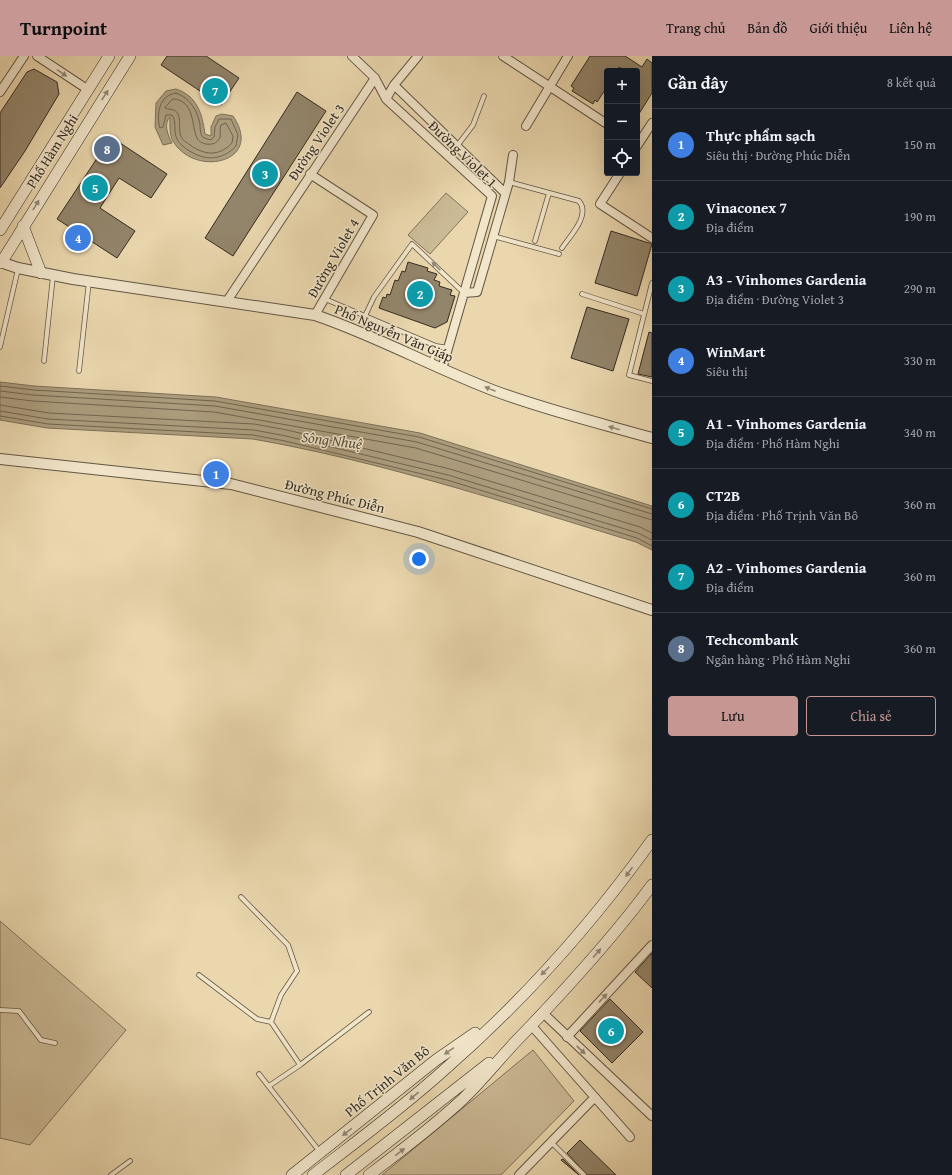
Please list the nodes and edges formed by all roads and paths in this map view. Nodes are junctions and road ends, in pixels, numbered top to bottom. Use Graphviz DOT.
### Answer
graph roads {
  1 [pos="24,56"];
  2 [pos="38,56"];
  3 [pos="130,56"];
  4 [pos="352,56"];
  5 [pos="418,56"];
  6 [pos="503,56"];
  7 [pos="568,56"];
  8 [pos="106,57"];
  9 [pos="375,78"];
  10 [pos="394,85"];
  11 [pos="549,86"];
  12 [pos="87,89"];
  13 [pos="0,92"];
  14 [pos="484,96"];
  15 [pos="386,99"];
  16 [pos="604,122"];
  17 [pos="652,122"];
  18 [pos="526,126"];
  19 [pos="640,140"];
  20 [pos="457,146"];
  21 [pos="513,155"];
  22 [pos="310,174"];
  23 [pos="618,176"];
  24 [pos="509,182"];
  25 [pos="505,193"];
  26 [pos="549,193"];
  27 [pos="23,226"];
  28 [pos="1,227"];
  29 [pos="492,236"];
  30 [pos="652,238"];
  31 [pos="534,240"];
  32 [pos="562,248"];
  33 [pos="560,254"];
  34 [pos="1,262"];
  35 [pos="18,268"];
  36 [pos="41,273"];
  37 [pos="53,275"];
  38 [pos="89,281"];
  39 [pos="652,283"];
  40 [pos="464,293"];
  41 [pos="582,294"];
  42 [pos="325,299"];
  43 [pos="227,301"];
  44 [pos="644,314"];
  45 [pos="315,316"];
  46 [pos="365,316"];
  47 [pos="436,346"];
  48 [pos="0,348"];
  49 [pos="449,348"];
  50 [pos="44,361"];
  51 [pos="431,364"];
  52 [pos="442,369"];
  53 [pos="79,371"];
  54 [pos="652,381"];
  55 [pos="652,438"];
  56 [pos="0,460"];
  57 [pos="652,610"];
  58 [pos="652,840"];
  59 [pos="650,893"];
  60 [pos="242,897"];
  61 [pos="652,944"];
  62 [pos="199,976"];
  63 [pos="0,1010"];
  64 [pos="369,1012"];
  65 [pos="504,1013"];
  66 [pos="543,1013"];
  67 [pos="271,1022"];
  68 [pos="531,1025"];
  69 [pos="567,1037"];
  70 [pos="55,1043"];
  71 [pos="508,1049"];
  72 [pos="300,1065"];
  73 [pos="260,1074"];
  74 [pos="269,1086"];
  75 [pos="595,1097"];
  76 [pos="652,1116"];
  77 [pos="630,1137"];
  78 [pos="551,1142"];
  79 [pos="321,1152"];
  80 [pos="130,1161"];
  81 [pos="111,1175"];
  82 [pos="292,1175"];
  83 [pos="313,1175"];
  84 [pos="346,1175"];
  85 [pos="368,1175"];
  86 [pos="519,1175"];
  87 [pos="584,1175"];
  1 -- 13 [label="street"];
  2 -- 12 [label="street, one-way"];
  27 -- 3 [label="main road, Phố Hàm Nghi, one-way"];
  4 -- 9 [label="street, Đường Violet 1"];
  5 -- 10 [label="street"];
  6 -- 11 [label="street"];
  7 -- 11 [label="street"];
  8 -- 12 [label="main road, Phố Hàm Nghi"];
  9 -- 15 [label="street, Đường Violet 1"];
  9 -- 22 [label="street, Đường Violet 3"];
  10 -- 15 [label="street"];
  10 -- 20 [label="street"];
  11 -- 16 [label="street"];
  11 -- 18 [label="street"];
  12 -- 28 [label="main road, Phố Hàm Nghi"];
  14 -- 20 [label="lane"];
  15 -- 40 [label="street, Đường Violet 1"];
  17 -- 19 [label="street"];
  20 -- 25 [label="street"];
  21 -- 24 [label="street"];
  22 -- 42 [label="street, Đường Violet 4"];
  22 -- 43 [label="street, Đường Violet 3"];
  23 -- 30 [label="street"];
  24 -- 25 [label="street"];
  24 -- 26 [label="lane"];
  25 -- 29 [label="street"];
  26 -- 31 [label="lane"];
  26 -- 32 [label="lane"];
  27 -- 34 [label="main road, Phố Hàm Nghi"];
  27 -- 36 [label="main road"];
  29 -- 33 [label="lane"];
  29 -- 40 [label="street"];
  34 -- 35 [label="street, Phố Nguyễn Văn Giáp"];
  35 -- 36 [label="street, Phố Nguyễn Văn Giáp"];
  35 -- 48 [label="lane"];
  36 -- 37 [label="street, Phố Nguyễn Văn Giáp"];
  37 -- 38 [label="street, Phố Nguyễn Văn Giáp"];
  37 -- 50 [label="lane"];
  38 -- 43 [label="street, Phố Nguyễn Văn Giáp"];
  38 -- 53 [label="lane"];
  39 -- 44 [label="lane"];
  40 -- 46 [label="lane, one-way"];
  40 -- 49 [label="street"];
  41 -- 44 [label="lane"];
  42 -- 45 [label="street, Đường Violet 4"];
  42 -- 46 [label="lane"];
  43 -- 45 [label="street, Phố Nguyễn Văn Giáp"];
  44 -- 54 [label="lane"];
  45 -- 51 [label="street, Phố Nguyễn Văn Giáp"];
  46 -- 47 [label="lane"];
  47 -- 49 [label="lane"];
  47 -- 51 [label="lane"];
  49 -- 52 [label="street"];
  51 -- 52 [label="street, Phố Nguyễn Văn Giáp"];
  55 -- 52 [label="street, Phố Nguyễn Văn Giáp, one-way"];
  56 -- 57 [label="street, Đường Phúc Diễn"];
  58 -- 65 [label="main road, Phố Trịnh Văn Bô, one-way"];
  66 -- 59 [label="main road, one-way"];
  60 -- 67 [label="lane"];
  69 -- 61 [label="street, one-way"];
  62 -- 67 [label="lane"];
  63 -- 70 [label="lane"];
  64 -- 72 [label="lane"];
  65 -- 79 [label="main road, Phố Trịnh Văn Bô, one-way"];
  65 -- 83 [label="main road, Phố Trịnh Văn Bô, one-way"];
  66 -- 68 [label="main road"];
  66 -- 69 [label="street"];
  67 -- 72 [label="lane"];
  68 -- 71 [label="main road"];
  68 -- 75 [label="street"];
  69 -- 76 [label="street, one-way"];
  71 -- 84 [label="main road"];
  85 -- 71 [label="main road, one-way"];
  72 -- 74 [label="lane"];
  73 -- 74 [label="lane"];
  74 -- 79 [label="lane"];
  75 -- 77 [label="street"];
  75 -- 78 [label="street"];
  78 -- 86 [label="street"];
  78 -- 87 [label="lane"];
  79 -- 82 [label="main road, Phố Trịnh Văn Bô"];
  80 -- 81 [label="lane"];
}
